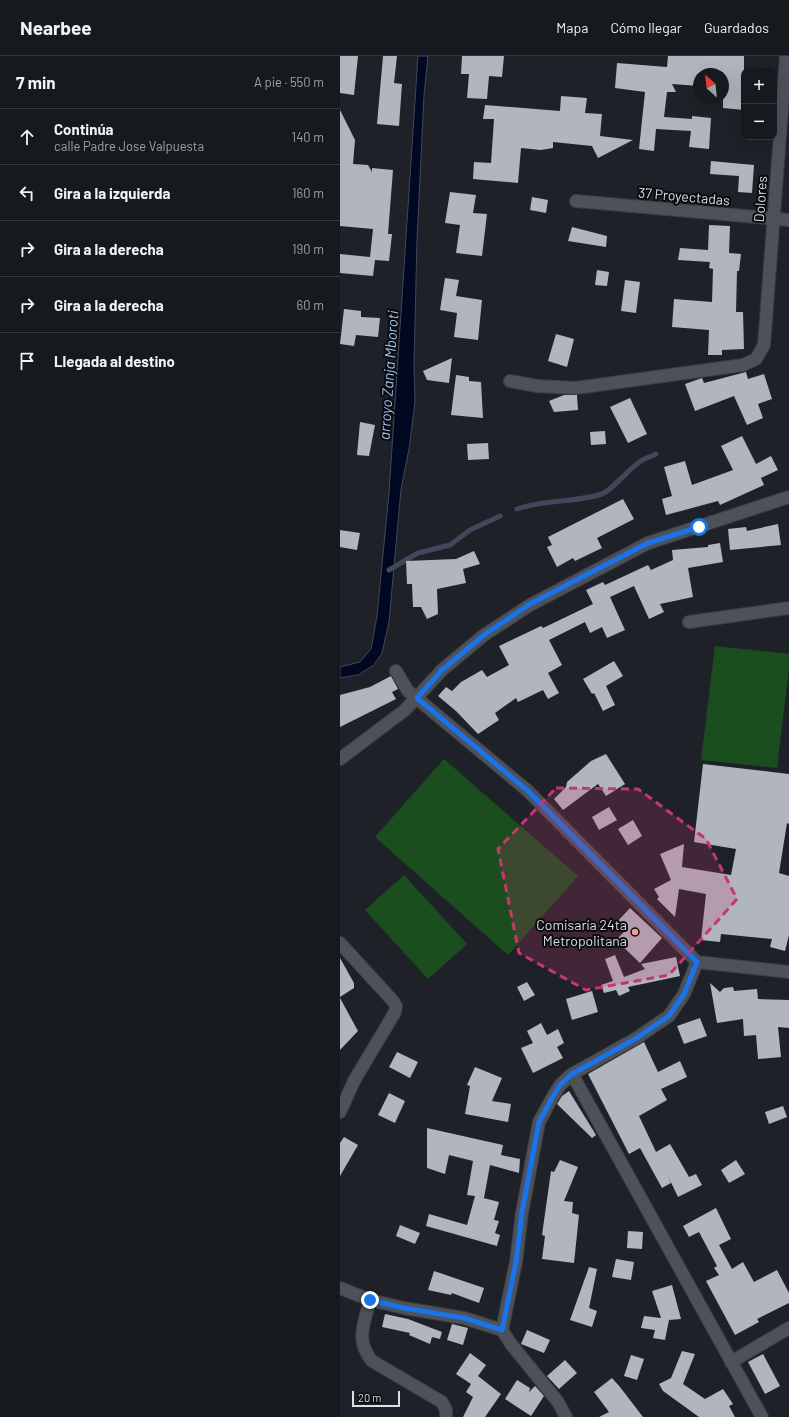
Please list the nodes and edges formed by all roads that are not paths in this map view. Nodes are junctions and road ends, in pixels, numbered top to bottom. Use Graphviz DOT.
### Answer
graph roads {
  1 [pos="786,56"];
  2 [pos="576,201"];
  3 [pos="773,219"];
  4 [pos="789,220"];
  5 [pos="510,381"];
  6 [pos="789,497"];
  7 [pos="789,608"];
  8 [pos="689,622"];
  9 [pos="396,671"];
  10 [pos="417,698"];
  11 [pos="340,759"];
  12 [pos="340,943"];
  13 [pos="697,962"];
  14 [pos="789,972"];
  15 [pos="572,1074"];
  16 [pos="340,1112"];
  17 [pos="340,1288"];
  18 [pos="370,1300"];
  19 [pos="789,1328"];
  20 [pos="502,1330"];
  21 [pos="731,1362"];
  22 [pos="446,1417"];
  23 [pos="566,1417"];
  24 [pos="762,1417"];
  1 -- 3 [label="street, Dolores"];
  2 -- 3 [label="street, 37 Proyectadas"];
  3 -- 4 [label="street, 37 Proyectadas"];
  3 -- 5 [label="street, Dolores"];
  6 -- 10 [label="street"];
  7 -- 8 [label="street"];
  9 -- 10 [label="street"];
  10 -- 11 [label="street"];
  10 -- 13 [label="street"];
  12 -- 16 [label="street"];
  13 -- 14 [label="street"];
  13 -- 15 [label="street"];
  15 -- 20 [label="street"];
  15 -- 21 [label="street"];
  17 -- 18 [label="street"];
  18 -- 20 [label="street"];
  18 -- 22 [label="street"];
  19 -- 21 [label="street"];
  20 -- 23 [label="street"];
  21 -- 24 [label="street"];
}
